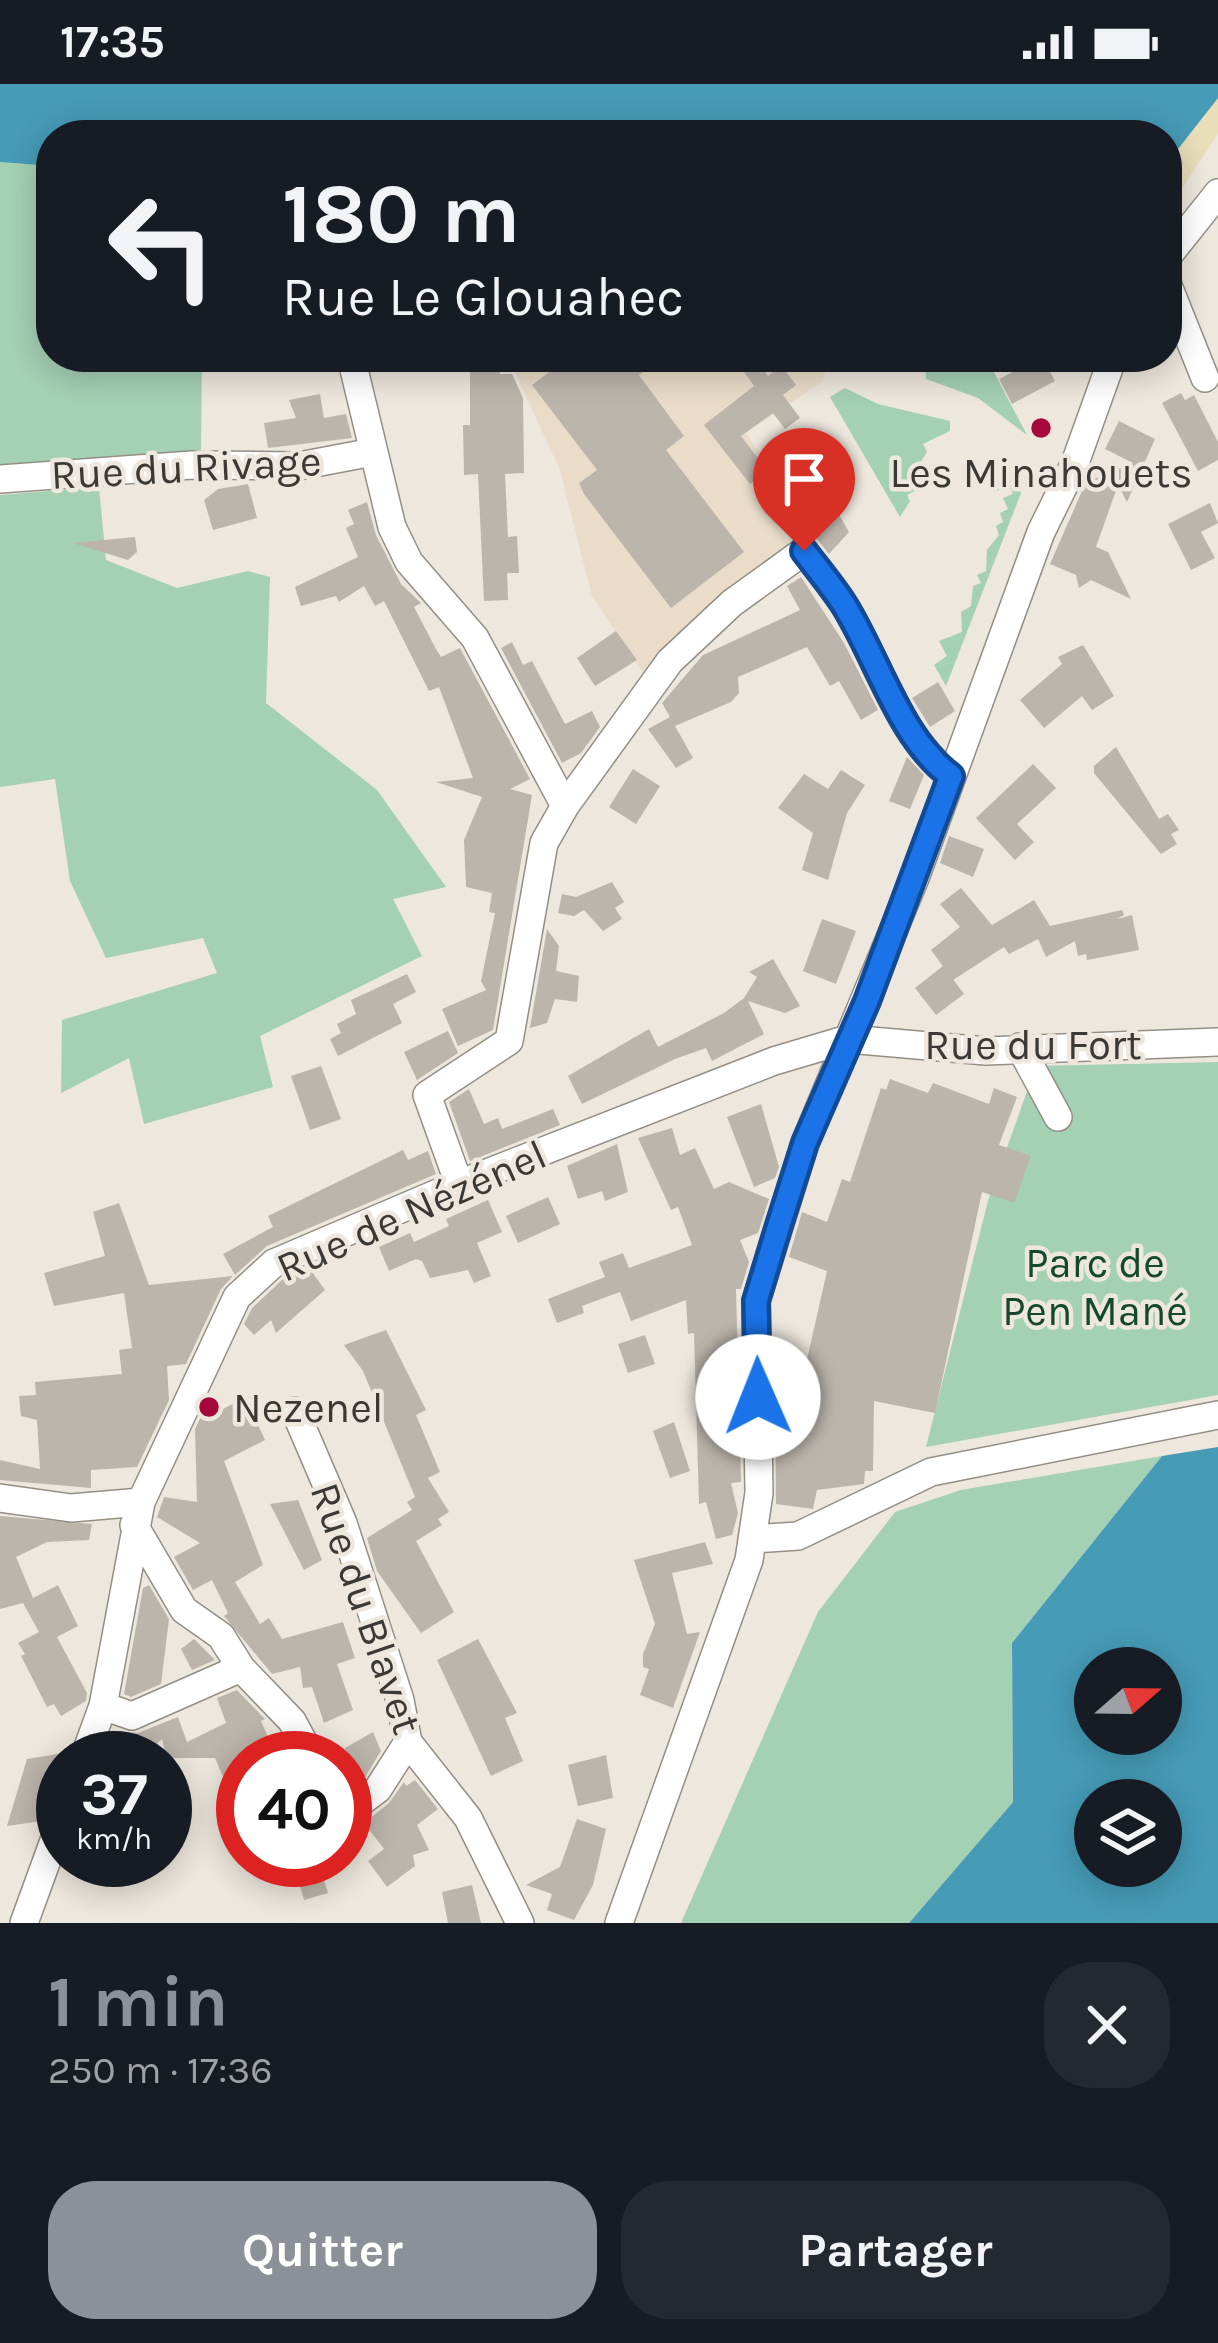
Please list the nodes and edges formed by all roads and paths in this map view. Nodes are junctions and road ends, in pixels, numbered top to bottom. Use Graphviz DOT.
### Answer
graph roads {
  1 [pos="1218,193"];
  2 [pos="1182,237"];
  3 [pos="1182,320"];
  4 [pos="354,372"];
  5 [pos="1107,372"];
  6 [pos="1205,378"];
  7 [pos="373,452"];
  8 [pos="0,478"];
  9 [pos="951,776"];
  10 [pos="565,806"];
  11 [pos="848,1040"];
  12 [pos="1218,1042"];
  13 [pos="1020,1047"];
  14 [pos="1058,1118"];
  15 [pos="459,1184"];
  16 [pos="295,1411"];
  17 [pos="1218,1415"];
  18 [pos="0,1498"];
  19 [pos="138,1514"];
  20 [pos="752,1539"];
  21 [pos="241,1668"];
  22 [pos="103,1706"];
  23 [pos="94,1731"];
  24 [pos="297,1731"];
  25 [pos="408,1742"];
  26 [pos="372,1794"];
  27 [pos="37,1887"];
  28 [pos="24,1923"];
  29 [pos="520,1923"];
  30 [pos="620,1923"];
  1 -- 2 [label="street"];
  3 -- 6 [label="street"];
  4 -- 7 [label="street"];
  5 -- 9 [label="street"];
  7 -- 8 [label="street, Rue du Rivage"];
  7 -- 10 [label="street"];
  9 -- 10 [label="street"];
  9 -- 11 [label="street"];
  10 -- 15 [label="street"];
  11 -- 13 [label="street, Rue du Fort"];
  11 -- 15 [label="street, Rue de Nézénel"];
  11 -- 20 [label="street"];
  12 -- 13 [label="street, Rue du Fort"];
  13 -- 14 [label="street"];
  15 -- 19 [label="street, Rue de Nézénel"];
  16 -- 25 [label="street, Rue du Blavet"];
  17 -- 20 [label="street"];
  18 -- 19 [label="street"];
  19 -- 21 [label="street"];
  19 -- 22 [label="street, Rue de Nézénel"];
  20 -- 30 [label="street"];
  21 -- 22 [label="street"];
  21 -- 24 [label="street"];
  22 -- 23 [label="street, Rue de Nézénel"];
  25 -- 26 [label="street"];
  25 -- 29 [label="street, Rue du Blavet"];
  27 -- 28 [label="street"];
}
